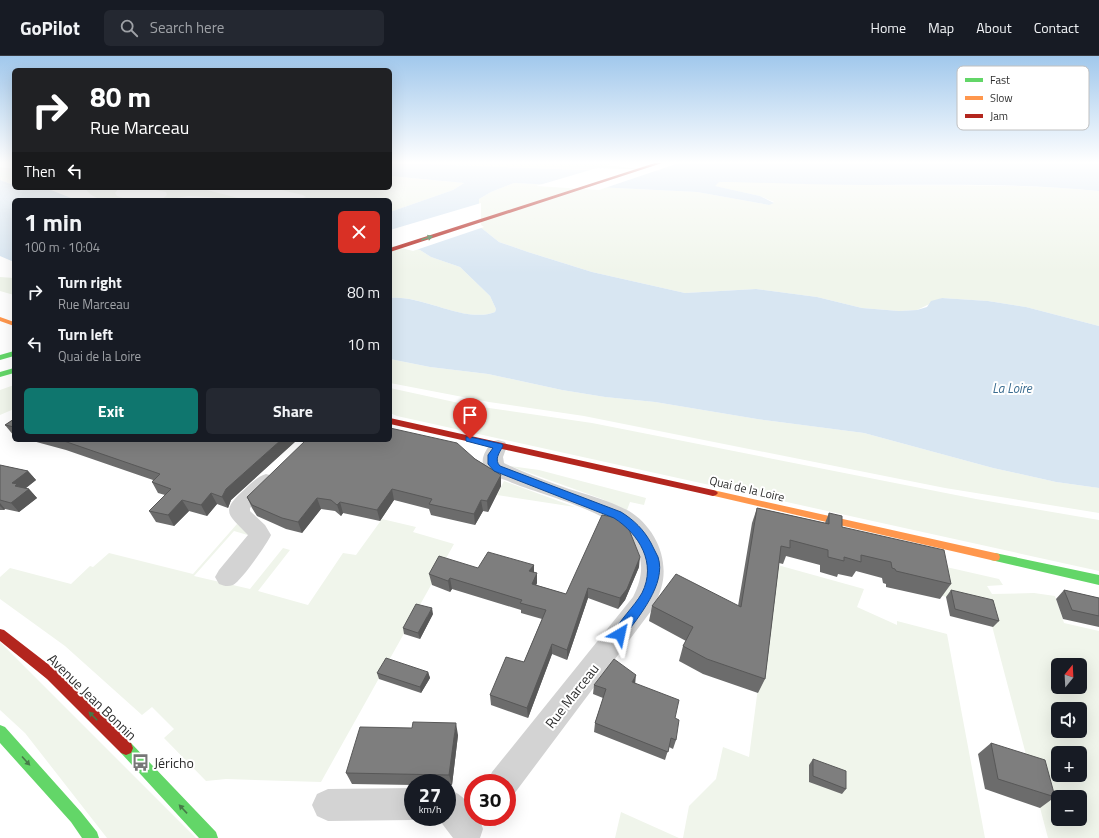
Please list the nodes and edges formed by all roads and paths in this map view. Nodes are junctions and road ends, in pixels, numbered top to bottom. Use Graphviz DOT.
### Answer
graph roads {
  1 [pos="547,199"];
  2 [pos="392,249"];
  3 [pos="0,319"];
  4 [pos="12,323"];
  5 [pos="12,345"];
  6 [pos="1,348"];
  7 [pos="12,354"];
  8 [pos="0,358"];
  9 [pos="12,371"];
  10 [pos="0,375"];
  11 [pos="392,421"];
  12 [pos="498,446"];
  13 [pos="278,469"];
  14 [pos="227,577"];
  15 [pos="1099,580"];
  16 [pos="0,634"];
  17 [pos="0,732"];
  18 [pos="510,774"];
  19 [pos="328,804"];
  20 [pos="404,804"];
  21 [pos="456,815"];
  22 [pos="466,828"];
  23 [pos="91,838"];
  24 [pos="210,838"];
  2 -- 1 [label="main road, one-way"];
  3 -- 4 [label="main road"];
  5 -- 6 [label="main road"];
  7 -- 8 [label="main road"];
  9 -- 10 [label="main road"];
  11 -- 12 [label="main road, Quai de la Loire"];
  12 -- 15 [label="main road, Quai de la Loire"];
  12 -- 18 [label="street, Rue Marceau"];
  13 -- 14 [label="street"];
  24 -- 16 [label="main road, Avenue Jean Bonnin, one-way"];
  17 -- 23 [label="main road, one-way"];
  19 -- 20 [label="street"];
  21 -- 22 [label="street"];
}
